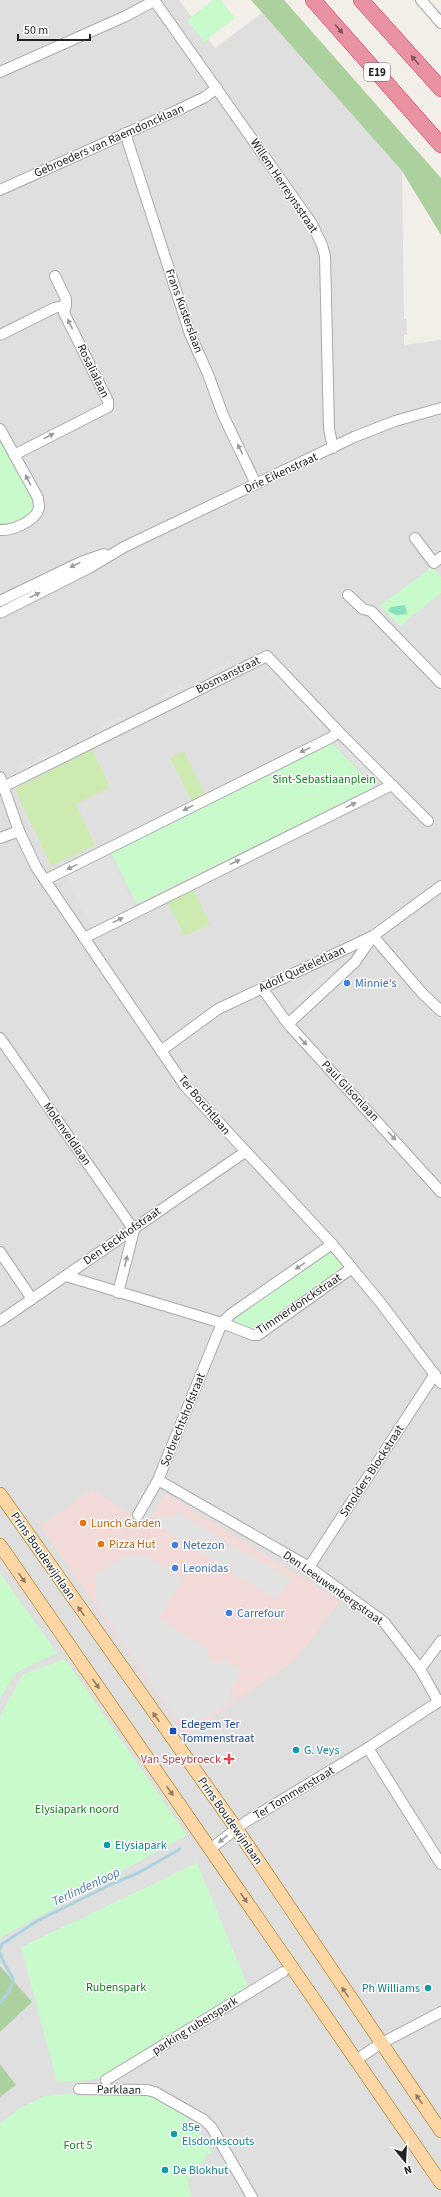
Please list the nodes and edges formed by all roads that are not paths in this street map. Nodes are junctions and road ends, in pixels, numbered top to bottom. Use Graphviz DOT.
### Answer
graph roads {
  1 [pos="154,0"];
  2 [pos="313,0"];
  3 [pos="361,0"];
  4 [pos="421,0"];
  5 [pos="441,23"];
  6 [pos="0,72"];
  7 [pos="217,88"];
  8 [pos="441,89"];
  9 [pos="422,124"];
  10 [pos="125,133"];
  11 [pos="441,145"];
  12 [pos="441,153"];
  13 [pos="0,190"];
  14 [pos="55,276"];
  15 [pos="66,305"];
  16 [pos="0,335"];
  17 [pos="441,408"];
  18 [pos="0,429"];
  19 [pos="334,448"];
  20 [pos="14,454"];
  21 [pos="256,484"];
  22 [pos="0,530"];
  23 [pos="416,538"];
  24 [pos="124,547"];
  25 [pos="441,557"];
  26 [pos="348,595"];
  27 [pos="0,601"];
  28 [pos="0,613"];
  29 [pos="441,683"];
  30 [pos="339,732"];
  31 [pos="0,777"];
  32 [pos="392,785"];
  33 [pos="3,787"];
  34 [pos="428,821"];
  35 [pos="19,831"];
  36 [pos="0,838"];
  37 [pos="45,880"];
  38 [pos="441,886"];
  39 [pos="373,936"];
  40 [pos="84,938"];
  41 [pos="262,988"];
  42 [pos="441,1011"];
  43 [pos="288,1024"];
  44 [pos="0,1038"];
  45 [pos="162,1050"];
  46 [pos="245,1152"];
  47 [pos="441,1192"];
  48 [pos="134,1230"];
  49 [pos="332,1244"];
  50 [pos="0,1252"];
  51 [pos="352,1268"];
  52 [pos="66,1276"];
  53 [pos="118,1293"];
  54 [pos="32,1299"];
  55 [pos="0,1321"];
  56 [pos="222,1323"];
  57 [pos="435,1374"];
  58 [pos="441,1383"];
  59 [pos="158,1480"];
  60 [pos="0,1494"];
  61 [pos="138,1515"];
  62 [pos="0,1546"];
  63 [pos="309,1568"];
  64 [pos="441,1641"];
  65 [pos="420,1669"];
  66 [pos="440,1701"];
  67 [pos="368,1748"];
  68 [pos="236,1828"];
  69 [pos="210,1849"];
  70 [pos="441,1864"];
  71 [pos="283,1972"];
  72 [pos="441,2012"];
  73 [pos="380,2044"];
  74 [pos="356,2060"];
  75 [pos="106,2080"];
  76 [pos="79,2088"];
  77 [pos="441,2131"];
  78 [pos="441,2183"];
  79 [pos="252,2197"];
  1 -- 6 [label="street"];
  1 -- 7 [label="street, Willem Herreynsstraat"];
  2 -- 9 [label="highway, E19, one-way"];
  8 -- 3 [label="highway, one-way"];
  4 -- 5 [label="street"];
  7 -- 10 [label="street, Gebroeders van Raemdoncklaan"];
  7 -- 19 [label="street, Willem Herreynsstraat"];
  9 -- 11 [label="highway, E19"];
  9 -- 12 [label="highway"];
  10 -- 13 [label="street, Gebroeders van Raemdoncklaan"];
  21 -- 10 [label="street, Frans Kusterslaan, one-way"];
  14 -- 15 [label="street, Rosalialaan"];
  15 -- 16 [label="street"];
  20 -- 15 [label="street, Rosalialaan, one-way"];
  17 -- 19 [label="street, Drie Eikenstraat"];
  18 -- 20 [label="street"];
  19 -- 21 [label="street, Drie Eikenstraat"];
  22 -- 20 [label="street, one-way"];
  21 -- 24 [label="street, Drie Eikenstraat"];
  23 -- 25 [label="street"];
  24 -- 27 [label="street, Drie Eikenstraat, one-way"];
  28 -- 24 [label="street, Drie Eikenstraat, one-way"];
  26 -- 29 [label="street"];
  30 -- 32 [label="street, Bosmanstraat"];
  30 -- 33 [label="street, Bosmanstraat"];
  30 -- 37 [label="street, one-way"];
  31 -- 33 [label="street, Ter Borchtlaan"];
  32 -- 34 [label="street, Bosmanstraat"];
  40 -- 32 [label="street, one-way"];
  33 -- 35 [label="street, Ter Borchtlaan"];
  35 -- 36 [label="street"];
  35 -- 37 [label="street, Ter Borchtlaan"];
  37 -- 40 [label="street, Ter Borchtlaan"];
  38 -- 39 [label="street, Adolf Queteletlaan"];
  39 -- 41 [label="street, Adolf Queteletlaan"];
  39 -- 42 [label="street"];
  39 -- 43 [label="street"];
  40 -- 45 [label="street, Ter Borchtlaan"];
  41 -- 43 [label="street, Paul Gilsonlaan"];
  41 -- 45 [label="street, Adolf Queteletlaan"];
  43 -- 47 [label="street, Paul Gilsonlaan, one-way"];
  44 -- 48 [label="street, Molenveldlaan"];
  45 -- 46 [label="street, Ter Borchtlaan"];
  46 -- 48 [label="street, Den Eeckhofstraat"];
  46 -- 49 [label="street, Ter Borchtlaan"];
  48 -- 52 [label="street, Den Eeckhofstraat"];
  53 -- 48 [label="street, one-way"];
  49 -- 51 [label="street, Ter Borchtlaan"];
  49 -- 56 [label="street, one-way"];
  50 -- 54 [label="street"];
  51 -- 56 [label="street, Timmerdonckstraat"];
  51 -- 57 [label="street, Ter Borchtlaan"];
  52 -- 53 [label="street, Timmerdonckstraat"];
  52 -- 54 [label="street, Den Eeckhofstraat"];
  53 -- 56 [label="street, Timmerdonckstraat"];
  54 -- 55 [label="street, Den Eeckhofstraat"];
  56 -- 59 [label="street, Sorbrechtshofstraat"];
  57 -- 58 [label="street, Ter Borchtlaan"];
  57 -- 63 [label="street, Smolders Blockstraat"];
  59 -- 61 [label="street, Sorbrechtshofstraat"];
  59 -- 63 [label="street, Den Leeuwenbergstraat"];
  68 -- 60 [label="main road, Prins Boudewijnlaan, one-way"];
  62 -- 69 [label="main road, one-way"];
  63 -- 65 [label="street, Den Leeuwenbergstraat"];
  64 -- 65 [label="street"];
  65 -- 66 [label="street, Den Leeuwenbergstraat"];
  66 -- 67 [label="street, Ter Tommenstraat"];
  67 -- 68 [label="street, Ter Tommenstraat"];
  67 -- 70 [label="street"];
  68 -- 69 [label="street, Ter Tommenstraat, one-way"];
  73 -- 68 [label="main road, Prins Boudewijnlaan, one-way"];
  69 -- 74 [label="main road, one-way"];
  71 -- 75 [label="street, parking rubenspark"];
  72 -- 73 [label="street"];
  73 -- 74 [label="street"];
  77 -- 73 [label="main road, Prins Boudewijnlaan, one-way"];
  74 -- 78 [label="main road"];
  76 -- 79 [label="street, Parklaan"];
}
